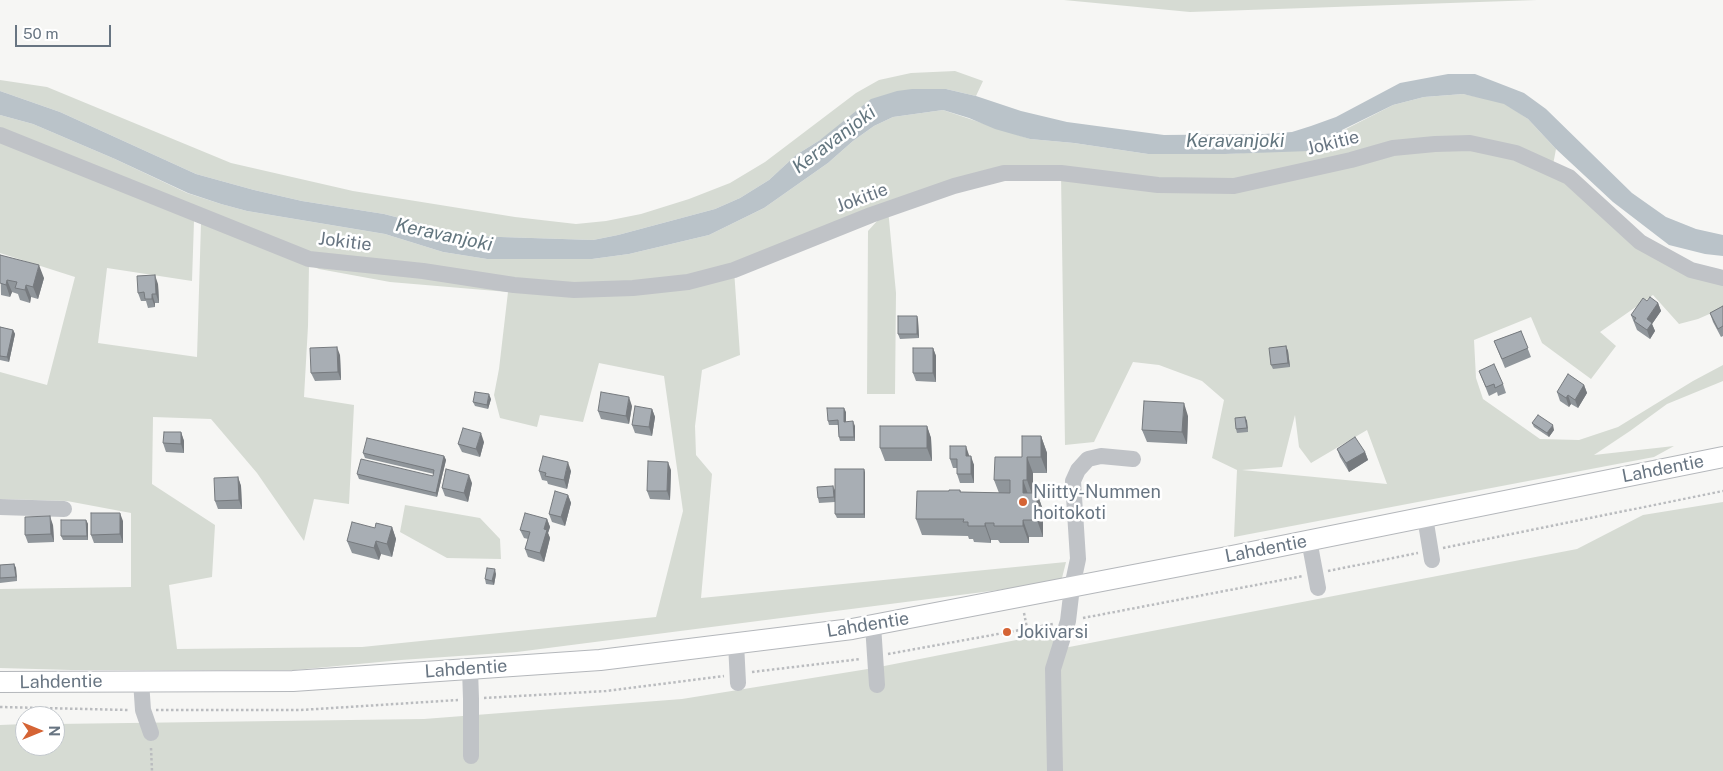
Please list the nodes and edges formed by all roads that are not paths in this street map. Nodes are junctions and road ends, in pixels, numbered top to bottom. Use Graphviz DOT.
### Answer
graph roads {
  1 [pos="0,135"];
  2 [pos="1723,278"];
  3 [pos="1723,457"];
  4 [pos="1133,459"];
  5 [pos="0,506"];
  6 [pos="64,509"];
  7 [pos="1425,517"];
  8 [pos="1309,540"];
  9 [pos="1432,560"];
  10 [pos="1072,587"];
  11 [pos="1318,588"];
  12 [pos="872,625"];
  13 [pos="736,643"];
  14 [pos="470,669"];
  15 [pos="141,681"];
  16 [pos="0,682"];
  17 [pos="738,683"];
  18 [pos="878,685"];
  19 [pos="151,733"];
  20 [pos="471,756"];
  21 [pos="1055,771"];
  1 -- 2 [label="street, Jokitie"];
  3 -- 7 [label="main road, Lahdentie"];
  4 -- 10 [label="street"];
  5 -- 6 [label="street"];
  7 -- 8 [label="main road, Lahdentie"];
  7 -- 9 [label="street"];
  8 -- 10 [label="main road, Lahdentie"];
  8 -- 11 [label="street"];
  10 -- 12 [label="main road, Lahdentie"];
  10 -- 21 [label="street"];
  12 -- 13 [label="main road, Lahdentie"];
  12 -- 18 [label="street"];
  13 -- 14 [label="main road, Lahdentie"];
  13 -- 17 [label="street"];
  14 -- 15 [label="main road, Lahdentie"];
  14 -- 20 [label="street"];
  15 -- 16 [label="main road, Lahdentie"];
  15 -- 19 [label="street"];
}
